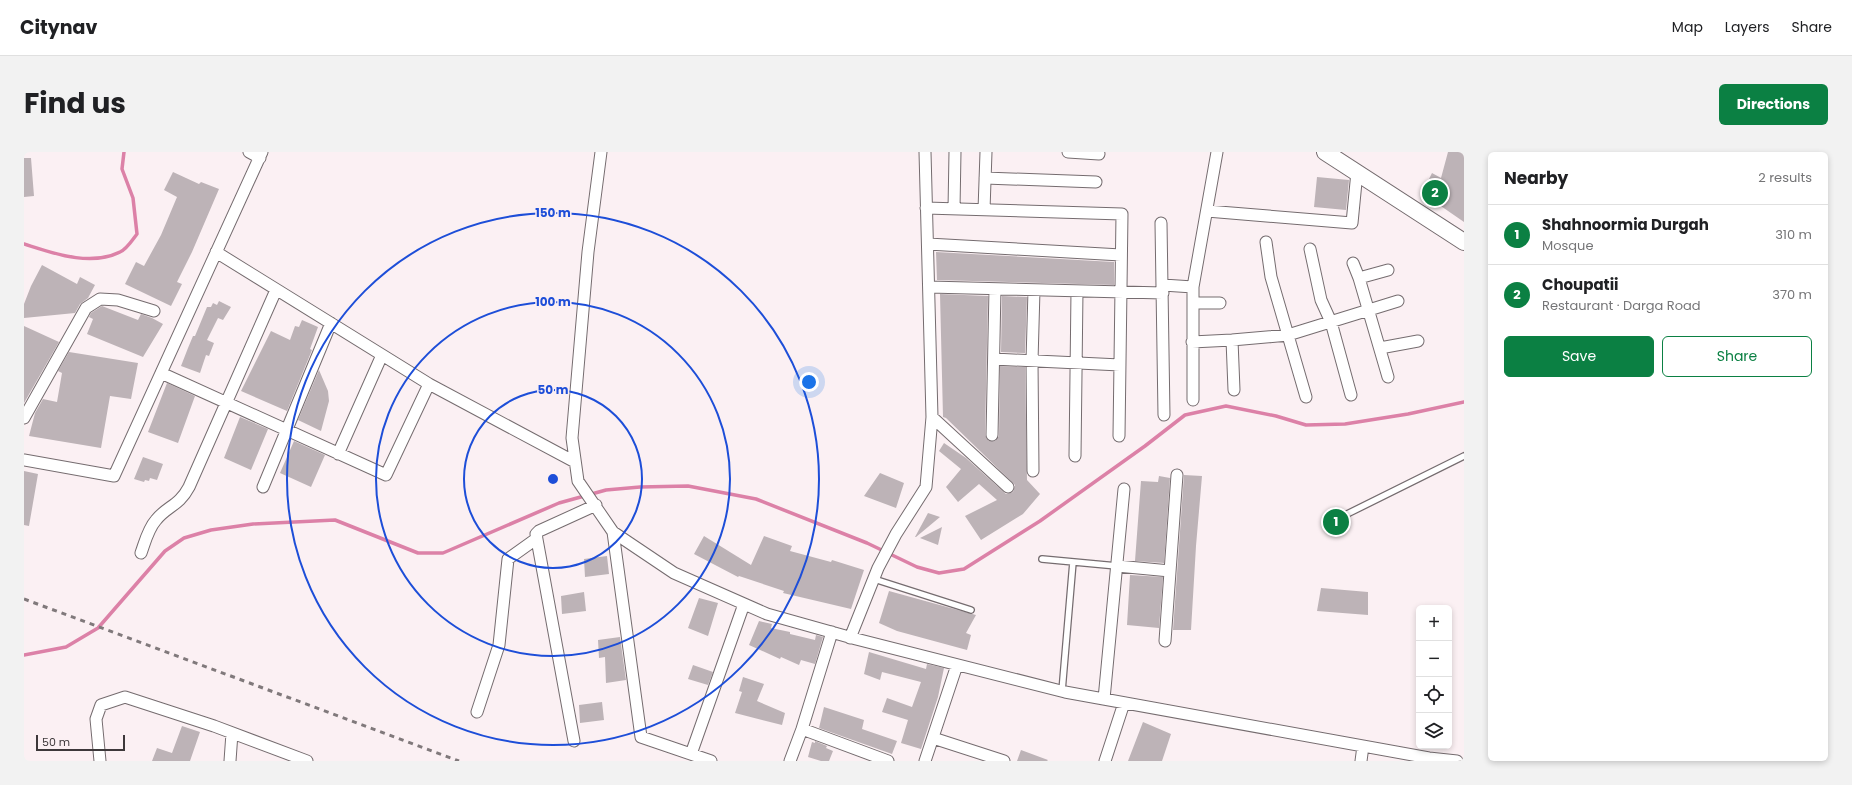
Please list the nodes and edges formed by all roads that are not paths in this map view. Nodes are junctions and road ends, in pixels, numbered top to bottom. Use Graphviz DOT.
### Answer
graph roads {
  1 [pos="248,152"];
  2 [pos="601,152"];
  3 [pos="925,152"];
  4 [pos="955,152"];
  5 [pos="986,152"];
  6 [pos="1068,152"];
  7 [pos="1217,152"];
  8 [pos="1325,152"];
  9 [pos="1099,154"];
  10 [pos="261,155"];
  11 [pos="1356,172"];
  12 [pos="985,178"];
  13 [pos="1096,182"];
  14 [pos="926,208"];
  15 [pos="954,209"];
  16 [pos="984,210"];
  17 [pos="1206,211"];
  18 [pos="1161,223"];
  19 [pos="1266,242"];
  20 [pos="1464,242"];
  21 [pos="928,244"];
  22 [pos="1310,249"];
  23 [pos="216,252"];
  24 [pos="1121,255"];
  25 [pos="1353,263"];
  26 [pos="1388,270"];
  27 [pos="1359,278"];
  28 [pos="1193,286"];
  29 [pos="928,287"];
  30 [pos="995,289"];
  31 [pos="1163,289"];
  32 [pos="276,290"];
  33 [pos="1034,290"];
  34 [pos="1076,291"];
  35 [pos="1121,293"];
  36 [pos="1398,301"];
  37 [pos="1193,303"];
  38 [pos="1220,303"];
  39 [pos="154,311"];
  40 [pos="1369,311"];
  41 [pos="1331,322"];
  42 [pos="331,323"];
  43 [pos="1288,335"];
  44 [pos="1232,340"];
  45 [pos="1418,340"];
  46 [pos="1192,342"];
  47 [pos="1380,348"];
  48 [pos="382,355"];
  49 [pos="994,359"];
  50 [pos="1032,361"];
  51 [pos="1076,363"];
  52 [pos="1120,365"];
  53 [pos="161,373"];
  54 [pos="1388,377"];
  55 [pos="429,384"];
  56 [pos="1234,390"];
  57 [pos="1351,395"];
  58 [pos="1306,396"];
  59 [pos="1193,400"];
  60 [pos="228,403"];
  61 [pos="1164,415"];
  62 [pos="932,417"];
  63 [pos="24,418"];
  64 [pos="286,430"];
  65 [pos="992,435"];
  66 [pos="1119,436"];
  67 [pos="338,454"];
  68 [pos="1075,456"];
  69 [pos="1464,456"];
  70 [pos="24,460"];
  71 [pos="575,462"];
  72 [pos="1033,471"];
  73 [pos="1176,475"];
  74 [pos="263,487"];
  75 [pos="1008,487"];
  76 [pos="1124,489"];
  77 [pos="594,504"];
  78 [pos="1337,519"];
  79 [pos="612,532"];
  80 [pos="536,539"];
  81 [pos="142,553"];
  82 [pos="1042,559"];
  83 [pos="1073,562"];
  84 [pos="1117,566"];
  85 [pos="1170,571"];
  86 [pos="876,574"];
  87 [pos="744,604"];
  88 [pos="971,610"];
  89 [pos="832,632"];
  90 [pos="850,638"];
  91 [pos="1165,641"];
  92 [pos="957,665"];
  93 [pos="1062,692"];
  94 [pos="1104,699"];
  95 [pos="1124,703"];
  96 [pos="477,712"];
  97 [pos="802,729"];
  98 [pos="232,733"];
  99 [pos="933,738"];
  100 [pos="574,741"];
  101 [pos="1363,746"];
  102 [pos="690,754"];
  103 [pos="100,761"];
  104 [pos="230,761"];
  105 [pos="307,761"];
  106 [pos="711,761"];
  107 [pos="790,761"];
  108 [pos="888,761"];
  109 [pos="925,761"];
  110 [pos="1004,761"];
  111 [pos="1105,761"];
  112 [pos="1361,761"];
  113 [pos="1457,761"];
  1 -- 10 [label="street"];
  2 -- 71 [label="street"];
  3 -- 14 [label="street"];
  4 -- 15 [label="street"];
  5 -- 12 [label="street"];
  6 -- 9 [label="street"];
  7 -- 17 [label="street"];
  8 -- 11 [label="street"];
  10 -- 23 [label="street"];
  11 -- 17 [label="street"];
  11 -- 20 [label="street"];
  12 -- 13 [label="street"];
  12 -- 16 [label="street"];
  14 -- 15 [label="street"];
  14 -- 21 [label="street"];
  15 -- 16 [label="street"];
  16 -- 24 [label="street"];
  17 -- 28 [label="street"];
  18 -- 31 [label="street"];
  19 -- 43 [label="street"];
  21 -- 24 [label="street"];
  21 -- 29 [label="street"];
  22 -- 41 [label="street"];
  23 -- 32 [label="street"];
  23 -- 53 [label="street"];
  24 -- 35 [label="street"];
  25 -- 27 [label="street"];
  26 -- 27 [label="street"];
  27 -- 40 [label="street"];
  28 -- 31 [label="street"];
  28 -- 37 [label="street"];
  29 -- 30 [label="street"];
  29 -- 62 [label="street"];
  30 -- 33 [label="street"];
  30 -- 49 [label="street"];
  31 -- 35 [label="street"];
  31 -- 61 [label="street"];
  32 -- 42 [label="street"];
  32 -- 60 [label="street"];
  33 -- 34 [label="street"];
  33 -- 50 [label="street"];
  34 -- 35 [label="street"];
  34 -- 51 [label="street"];
  35 -- 52 [label="street"];
  36 -- 40 [label="street"];
  37 -- 38 [label="street"];
  37 -- 46 [label="street"];
  39 -- 63 [label="street"];
  40 -- 41 [label="street"];
  40 -- 47 [label="street"];
  41 -- 43 [label="street"];
  41 -- 57 [label="street"];
  42 -- 48 [label="street"];
  42 -- 64 [label="street"];
  43 -- 44 [label="street"];
  43 -- 58 [label="street"];
  44 -- 46 [label="street"];
  44 -- 56 [label="street"];
  45 -- 47 [label="street"];
  46 -- 59 [label="street"];
  47 -- 54 [label="street"];
  48 -- 55 [label="street"];
  48 -- 67 [label="street"];
  49 -- 50 [label="street"];
  49 -- 65 [label="street"];
  50 -- 51 [label="street"];
  50 -- 72 [label="street"];
  51 -- 52 [label="street"];
  51 -- 68 [label="street"];
  52 -- 66 [label="street"];
  53 -- 60 [label="street"];
  53 -- 70 [label="street"];
  55 -- 67 [label="street"];
  55 -- 71 [label="street"];
  60 -- 64 [label="street"];
  60 -- 81 [label="street"];
  62 -- 75 [label="street"];
  62 -- 86 [label="street"];
  64 -- 67 [label="street"];
  64 -- 74 [label="street"];
  69 -- 78 [label="lane"];
  71 -- 77 [label="street"];
  73 -- 85 [label="street"];
  76 -- 84 [label="street"];
  77 -- 79 [label="street"];
  77 -- 80 [label="street"];
  79 -- 87 [label="street"];
  79 -- 102 [label="street"];
  80 -- 96 [label="street"];
  80 -- 100 [label="street"];
  82 -- 83 [label="lane"];
  83 -- 84 [label="lane"];
  83 -- 93 [label="lane"];
  84 -- 85 [label="street"];
  84 -- 94 [label="street"];
  85 -- 91 [label="street"];
  86 -- 88 [label="lane"];
  86 -- 90 [label="street"];
  87 -- 89 [label="street"];
  87 -- 102 [label="street"];
  89 -- 90 [label="street"];
  89 -- 97 [label="street"];
  90 -- 92 [label="street"];
  92 -- 93 [label="street"];
  92 -- 99 [label="street"];
  93 -- 94 [label="street"];
  94 -- 95 [label="street"];
  95 -- 101 [label="street"];
  95 -- 111 [label="street"];
  97 -- 107 [label="street"];
  97 -- 108 [label="street"];
  98 -- 103 [label="street"];
  98 -- 104 [label="street"];
  98 -- 105 [label="street"];
  99 -- 109 [label="street"];
  99 -- 110 [label="street"];
  101 -- 112 [label="street"];
  101 -- 113 [label="street"];
  102 -- 106 [label="street"];
}
